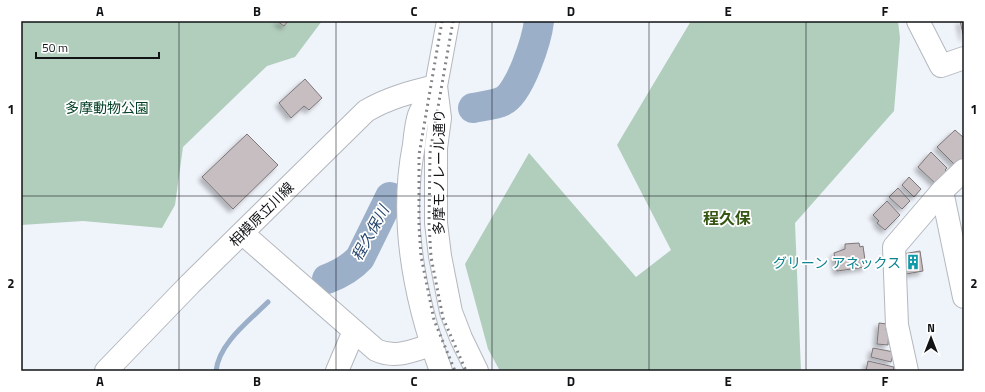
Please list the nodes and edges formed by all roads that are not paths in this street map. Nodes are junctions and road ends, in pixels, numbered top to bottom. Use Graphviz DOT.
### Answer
graph roads {
  1 [pos="448,21"];
  2 [pos="918,21"];
  3 [pos="964,58"];
  4 [pos="436,86"];
  5 [pos="964,170"];
  6 [pos="942,191"];
  7 [pos="242,234"];
  8 [pos="964,297"];
  9 [pos="354,331"];
  10 [pos="431,346"];
  11 [pos="106,371"];
  12 [pos="337,371"];
  13 [pos="441,371"];
  14 [pos="477,371"];
  15 [pos="907,371"];
  1 -- 4 [label="main road, 多摩モノレール通り"];
  2 -- 3 [label="main road"];
  4 -- 7 [label="main road, 相模原立川線"];
  4 -- 10 [label="main road, 多摩モノレール通り"];
  4 -- 14 [label="main road, 多摩モノレール通り"];
  5 -- 6 [label="main road"];
  6 -- 8 [label="main road"];
  6 -- 15 [label="main road"];
  7 -- 9 [label="main road"];
  7 -- 11 [label="main road, 相模原立川線"];
  9 -- 10 [label="main road"];
  9 -- 12 [label="main road"];
  10 -- 13 [label="main road, 多摩モノレール通り"];
}
